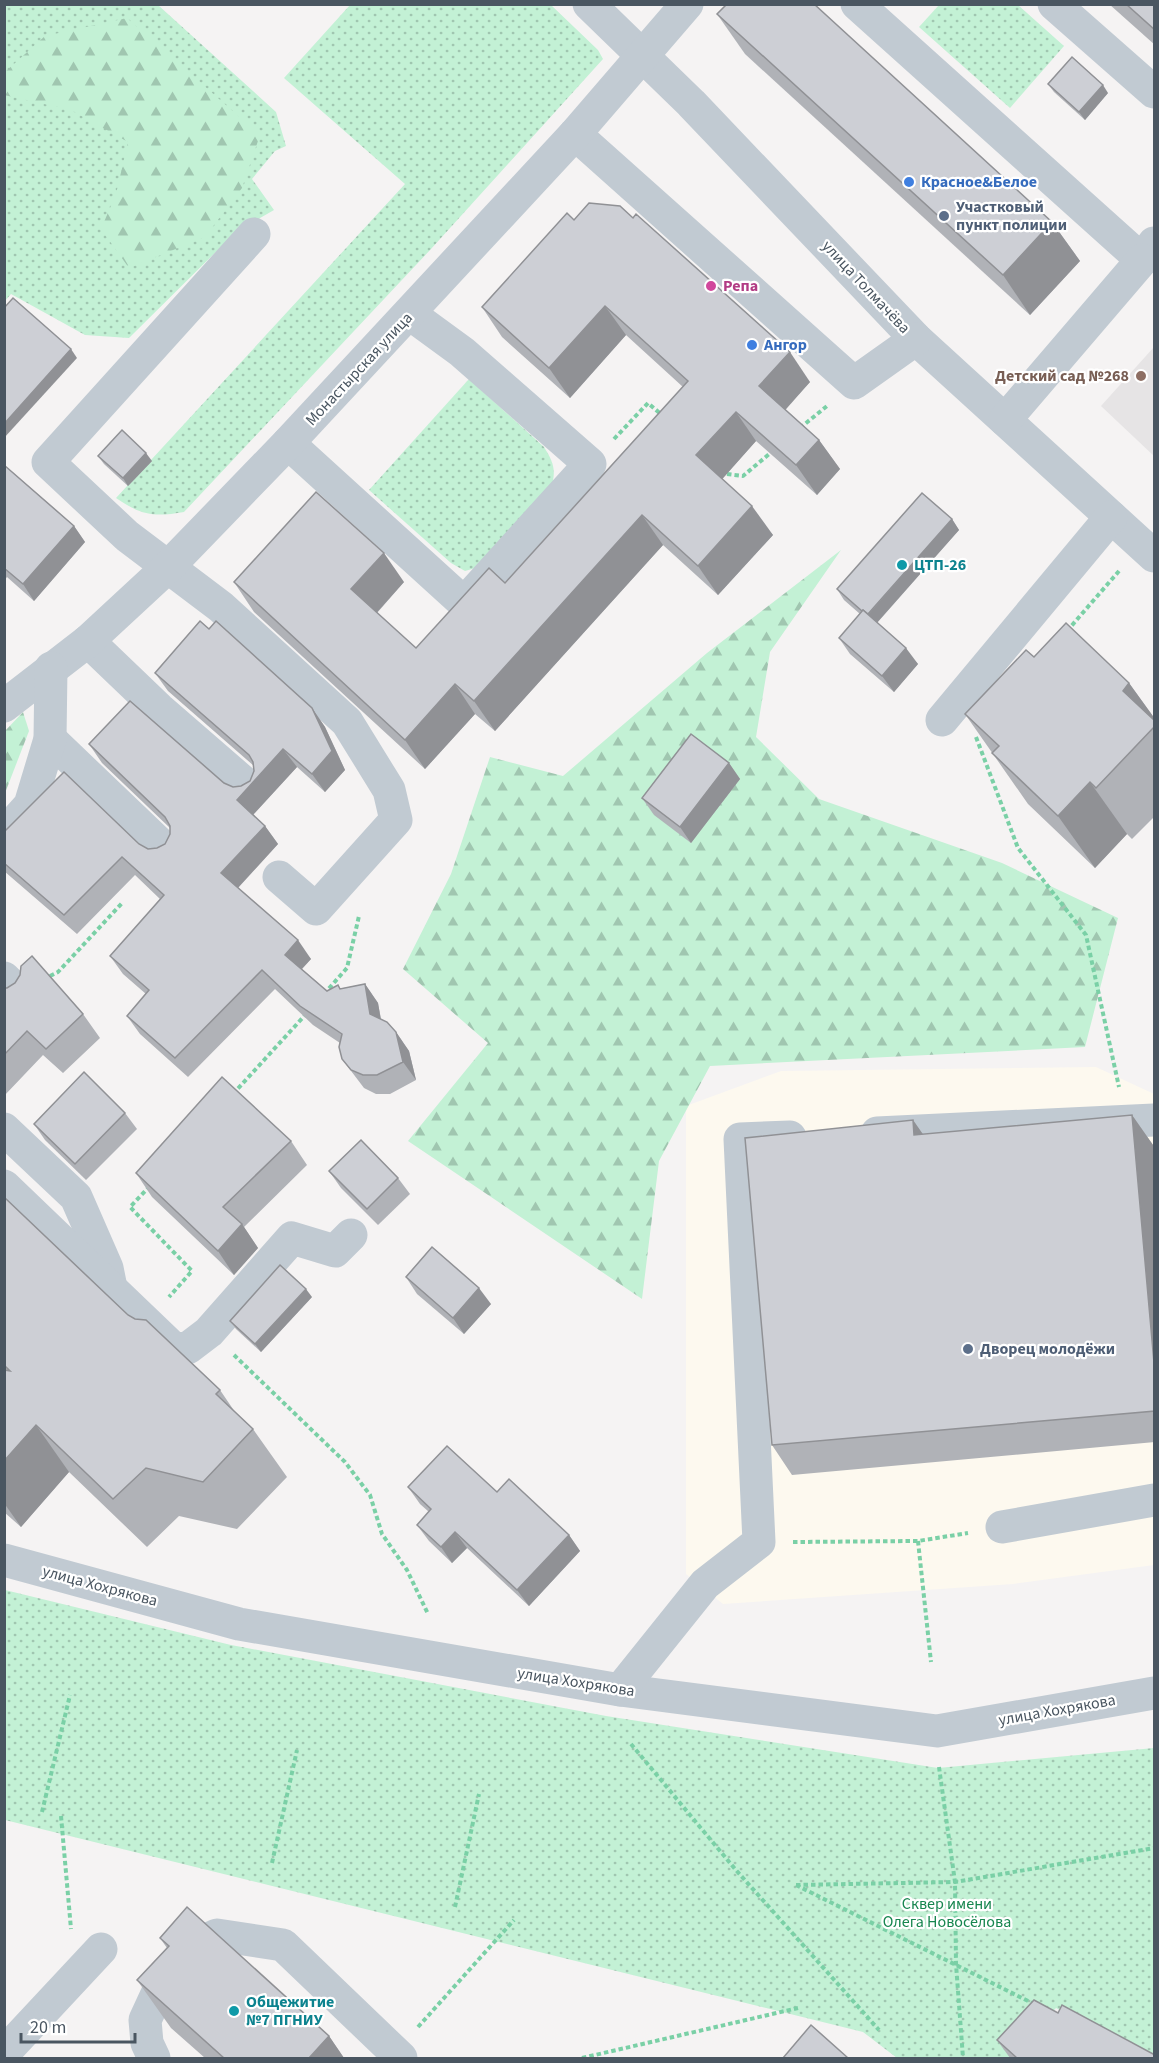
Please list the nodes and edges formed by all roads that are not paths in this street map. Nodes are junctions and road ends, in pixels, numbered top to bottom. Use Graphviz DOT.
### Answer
graph roads {
  1 [pos="589,4"];
  2 [pos="687,4"];
  3 [pos="857,4"];
  4 [pos="1054,4"];
  5 [pos="642,56"];
  6 [pos="1155,92"];
  7 [pos="575,134"];
  8 [pos="254,234"];
  9 [pos="1148,252"];
  10 [pos="410,314"];
  11 [pos="916,339"];
  12 [pos="1005,420"];
  13 [pos="288,444"];
  14 [pos="1111,517"];
  15 [pos="1140,560"];
  16 [pos="169,566"];
  17 [pos="88,641"];
  18 [pos="51,668"];
  19 [pos="4,706"];
  20 [pos="942,720"];
  21 [pos="50,739"];
  22 [pos="249,787"];
  23 [pos="4,834"];
  24 [pos="165,849"];
  25 [pos="279,877"];
  26 [pos="1155,1120"];
  27 [pos="4,1130"];
  28 [pos="4,1186"];
  29 [pos="351,1235"];
  30 [pos="111,1288"];
  31 [pos="1155,1500"];
  32 [pos="1002,1527"];
  33 [pos="4,1560"];
  34 [pos="620,1690"];
  35 [pos="1155,1693"];
  36 [pos="87,1945"];
  37 [pos="4,2053"];
  38 [pos="398,2056"];
  39 [pos="154,2058"];
  1 -- 5 [label="street, улица Толмачёва"];
  2 -- 5 [label="street, Монастырская улица"];
  3 -- 9 [label="street"];
  4 -- 6 [label="street"];
  5 -- 7 [label="street, Монастырская улица"];
  5 -- 11 [label="street, улица Толмачёва"];
  7 -- 10 [label="street, Монастырская улица"];
  7 -- 11 [label="street"];
  8 -- 16 [label="street"];
  9 -- 12 [label="street"];
  10 -- 13 [label="street, Монастырская улица"];
  10 -- 13 [label="street"];
  11 -- 12 [label="street, улица Толмачёва"];
  12 -- 14 [label="street, улица Толмачёва"];
  13 -- 16 [label="street, Монастырская улица"];
  14 -- 15 [label="street, улица Толмачёва"];
  14 -- 20 [label="street"];
  16 -- 17 [label="street, Монастырская улица"];
  16 -- 25 [label="street"];
  17 -- 18 [label="street, Монастырская улица"];
  17 -- 22 [label="street"];
  18 -- 19 [label="street, Монастырская улица"];
  18 -- 21 [label="street"];
  21 -- 23 [label="street"];
  21 -- 24 [label="street"];
  26 -- 34 [label="street"];
  27 -- 30 [label="street"];
  28 -- 30 [label="street"];
  29 -- 30 [label="street"];
  31 -- 32 [label="street"];
  33 -- 34 [label="street, улица Хохрякова"];
  34 -- 35 [label="street, улица Хохрякова"];
  36 -- 37 [label="street"];
  38 -- 39 [label="street"];
}
